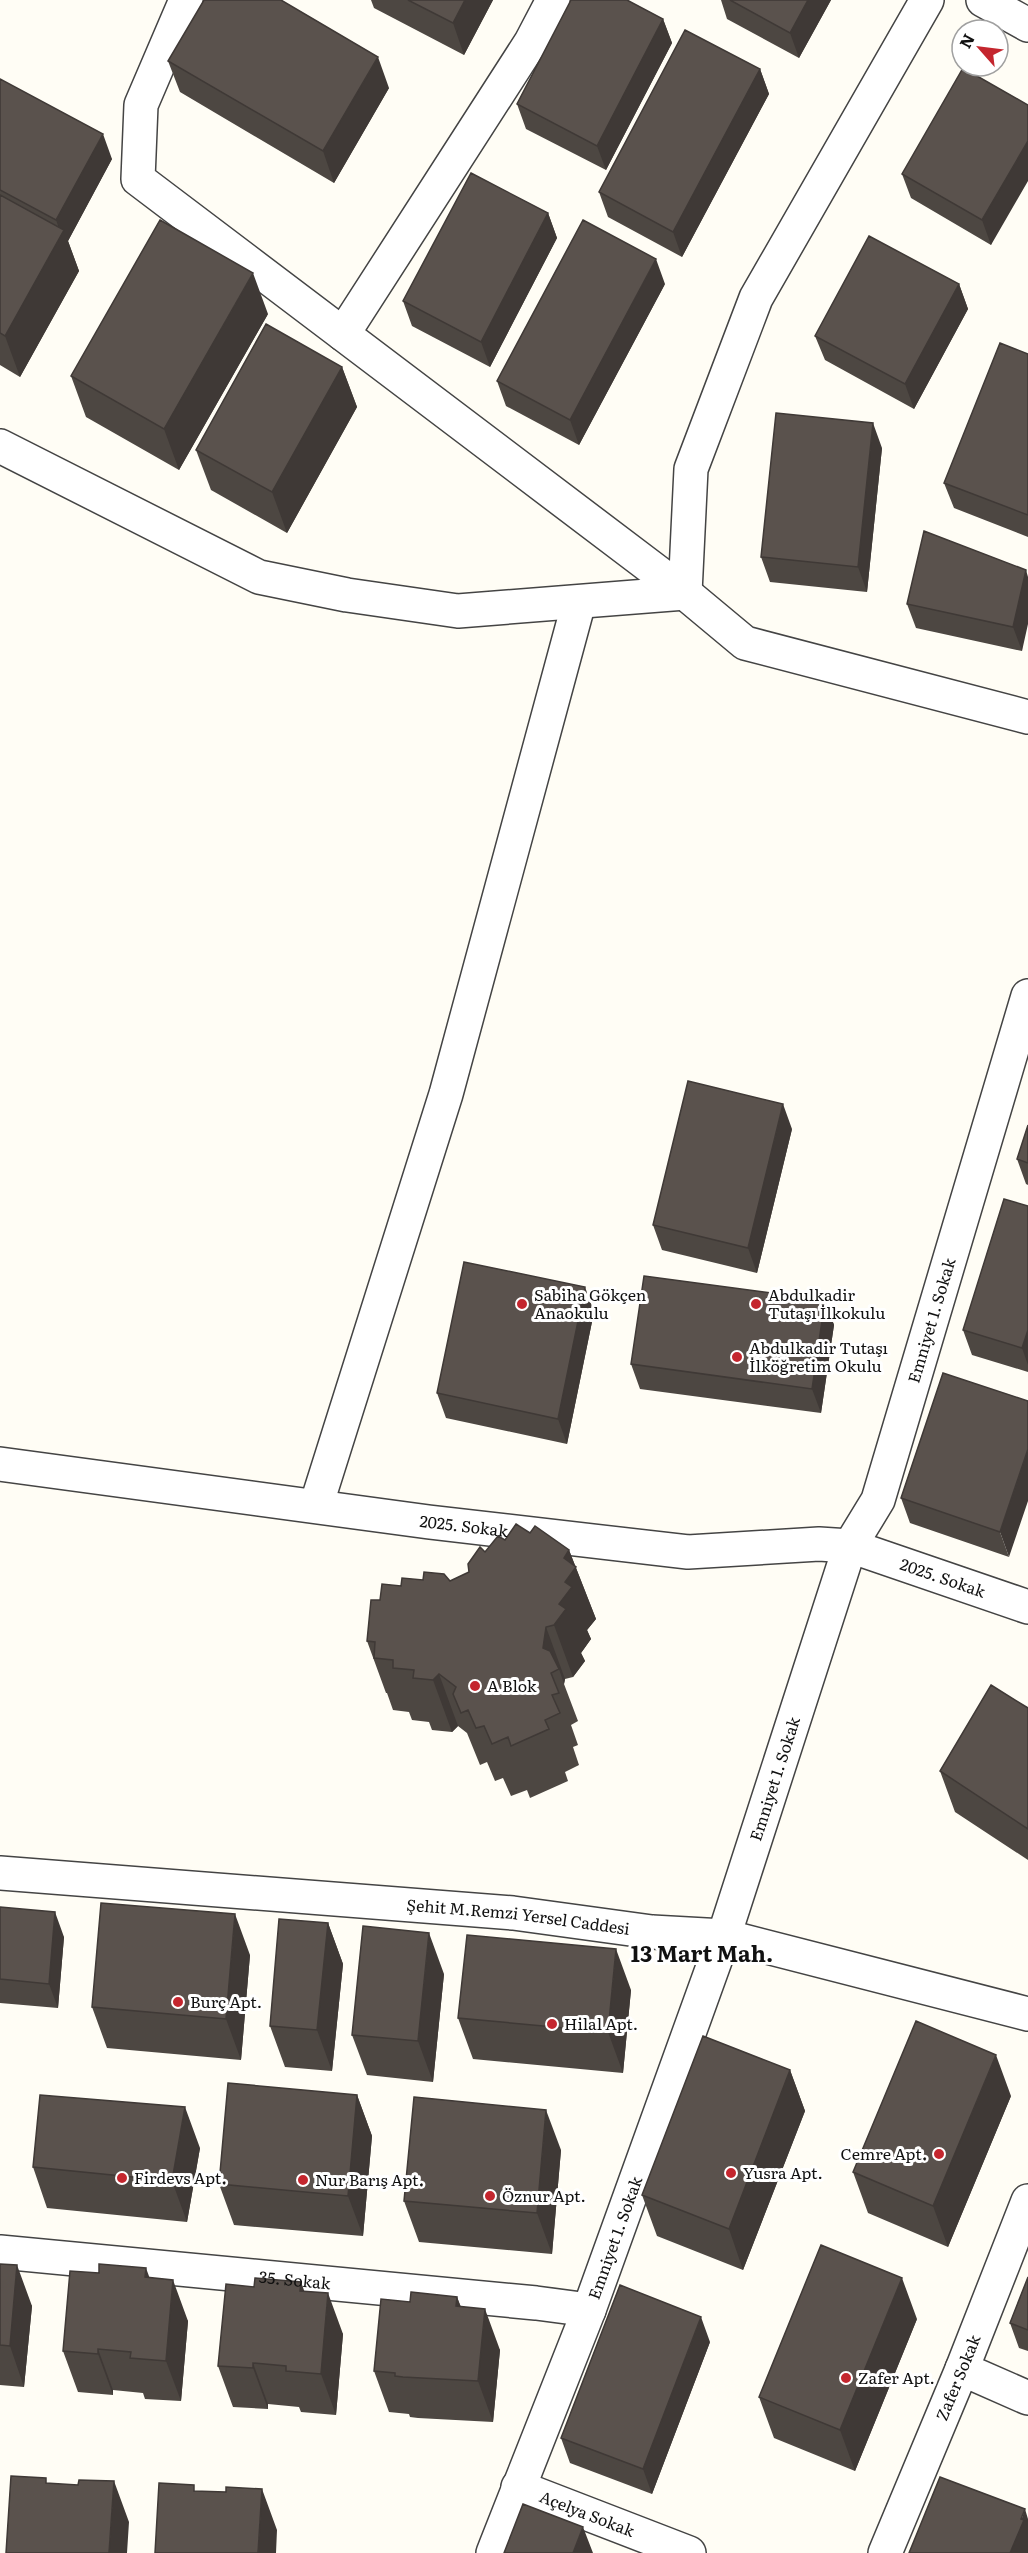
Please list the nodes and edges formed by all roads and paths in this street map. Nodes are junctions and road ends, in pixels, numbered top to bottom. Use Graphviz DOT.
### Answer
graph roads {
  1 [pos="186,0"];
  2 [pos="553,0"];
  3 [pos="927,0"];
  4 [pos="983,0"];
  5 [pos="1028,25"];
  6 [pos="343,334"];
  7 [pos="0,446"];
  8 [pos="685,593"];
  9 [pos="579,602"];
  10 [pos="1028,717"];
  11 [pos="1028,996"];
  12 [pos="0,1464"];
  13 [pos="316,1506"];
  14 [pos="850,1546"];
  15 [pos="1028,1607"];
  16 [pos="0,1873"];
  17 [pos="724,1936"];
  18 [pos="1028,2014"];
  19 [pos="1028,2201"];
  20 [pos="0,2252"];
  21 [pos="589,2310"];
  22 [pos="962,2370"];
  23 [pos="1028,2398"];
  24 [pos="518,2487"];
  25 [pos="493,2553"];
  26 [pos="689,2553"];
  27 [pos="885,2553"];
  1 -- 6 [label="street"];
  2 -- 6 [label="street"];
  3 -- 8 [label="street"];
  4 -- 5 [label="street"];
  6 -- 8 [label="street"];
  7 -- 9 [label="street"];
  8 -- 9 [label="street"];
  8 -- 10 [label="street"];
  9 -- 13 [label="street"];
  11 -- 14 [label="street, Emniyet 1. Sokak"];
  12 -- 13 [label="street, 2025. Sokak"];
  13 -- 14 [label="street, 2025. Sokak"];
  14 -- 15 [label="street, 2025. Sokak"];
  14 -- 17 [label="street, Emniyet 1. Sokak"];
  16 -- 17 [label="street, Şehit M.Remzi Yersel Caddesi"];
  17 -- 18 [label="street, Şehit M.Remzi Yersel Caddesi"];
  17 -- 21 [label="street, Emniyet 1. Sokak"];
  19 -- 22 [label="street, Zafer Sokak"];
  20 -- 21 [label="street, 35. Sokak"];
  21 -- 24 [label="street, Emniyet 1. Sokak"];
  22 -- 23 [label="street"];
  22 -- 27 [label="street, Zafer Sokak"];
  24 -- 25 [label="street, Emniyet 1. Sokak"];
  24 -- 26 [label="street, Açelya Sokak"];
}
